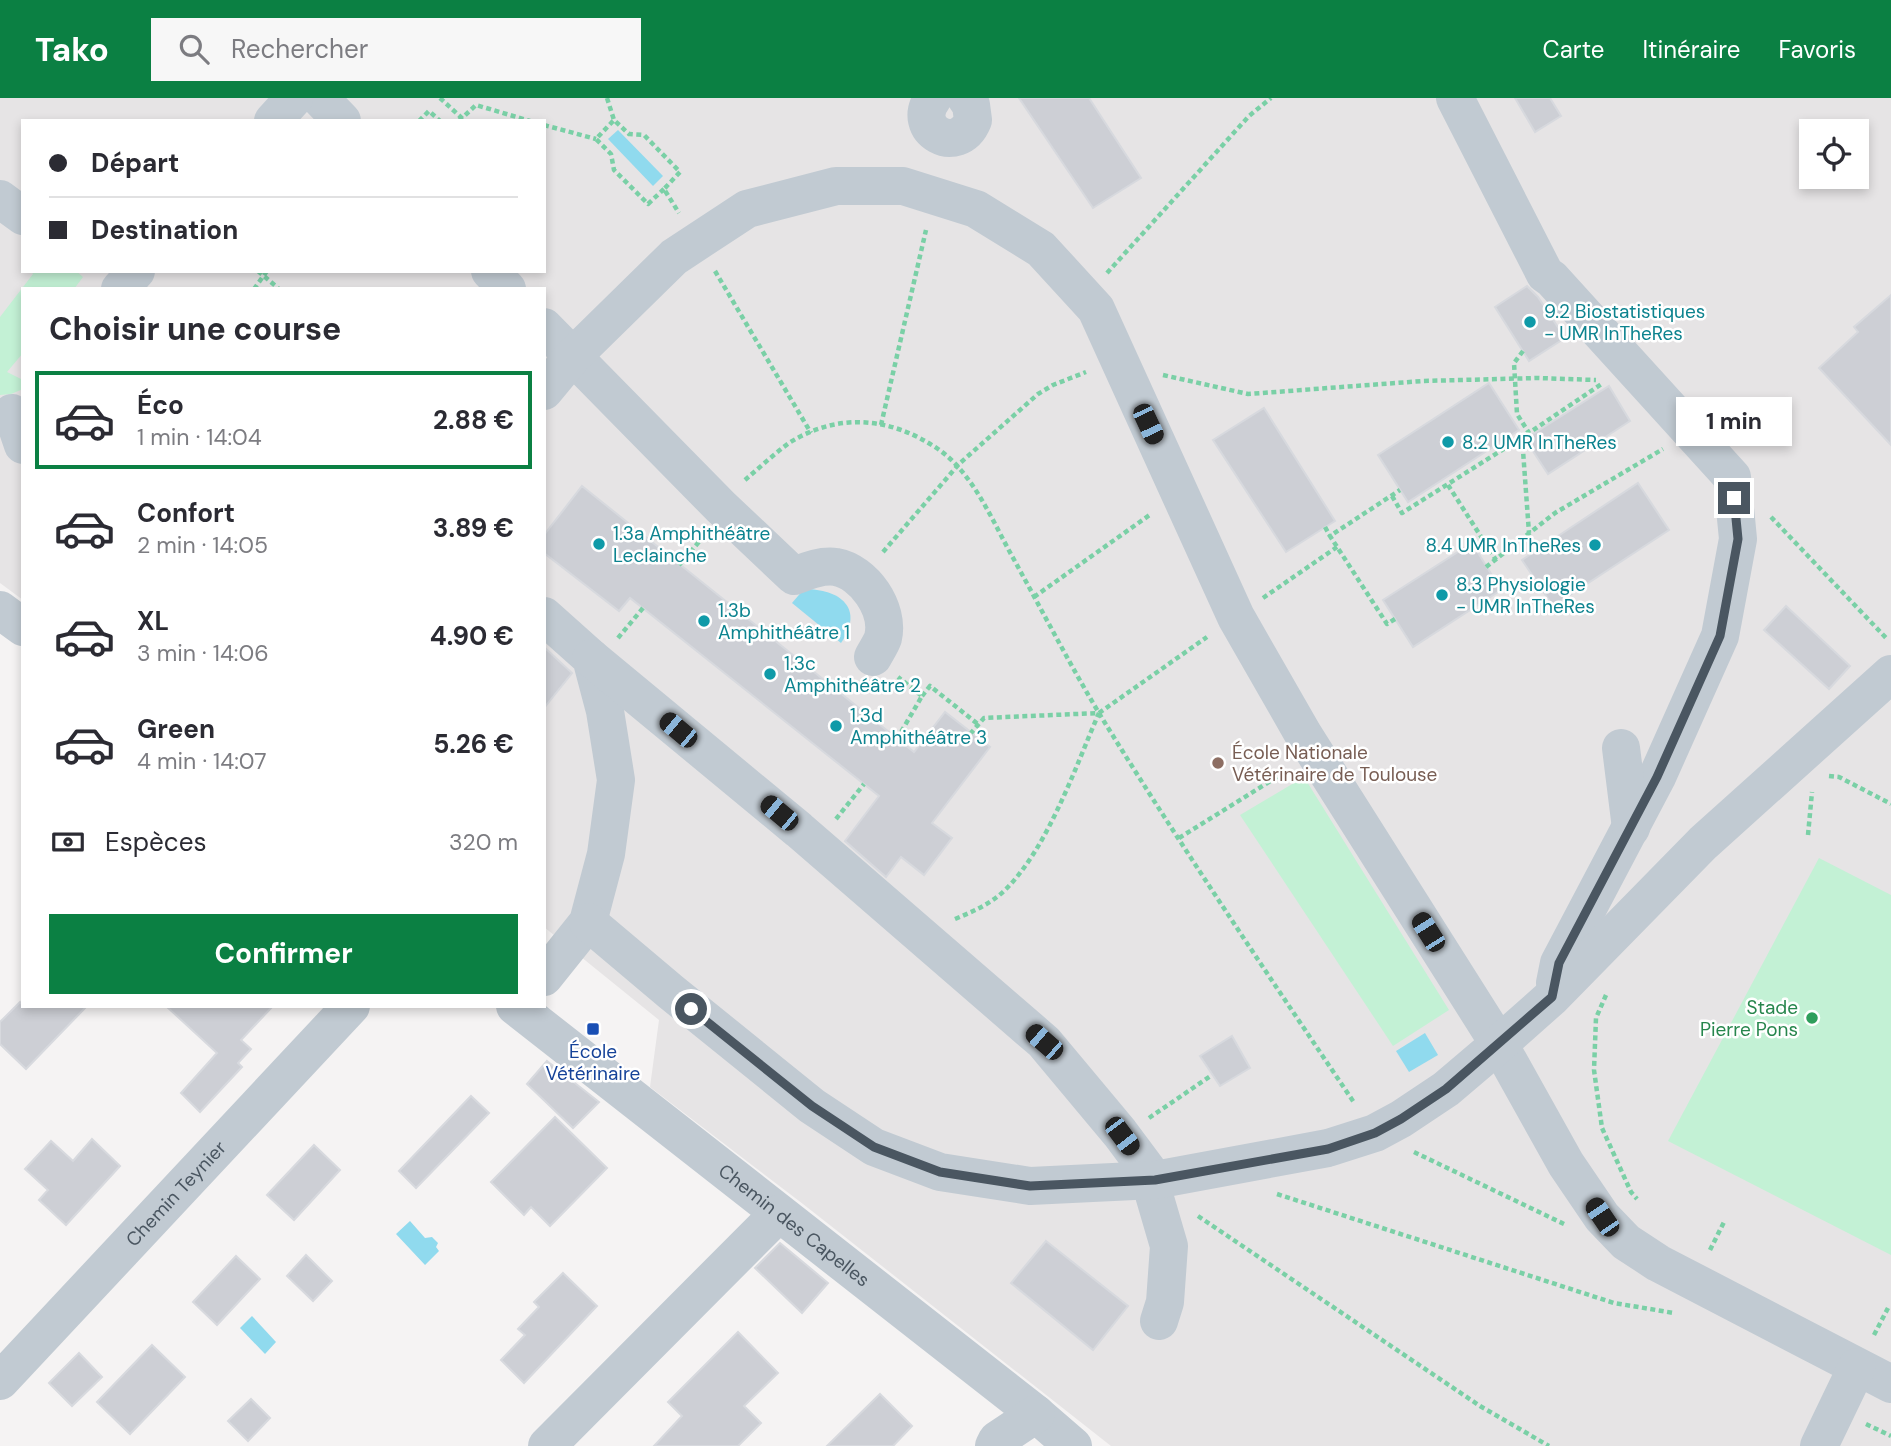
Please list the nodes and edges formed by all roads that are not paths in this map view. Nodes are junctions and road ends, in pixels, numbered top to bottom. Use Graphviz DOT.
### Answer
graph roads {
  1 [pos="294,98"];
  2 [pos="320,98"];
  3 [pos="933,98"];
  4 [pos="966,98"];
  5 [pos="1455,98"];
  6 [pos="275,119"];
  7 [pos="340,119"];
  8 [pos="945,138"];
  9 [pos="930,194"];
  10 [pos="0,199"];
  11 [pos="21,215"];
  12 [pos="134,273"];
  13 [pos="492,273"];
  14 [pos="122,287"];
  15 [pos="505,287"];
  16 [pos="546,329"];
  17 [pos="573,356"];
  18 [pos="546,389"];
  19 [pos="0,610"];
  20 [pos="546,617"];
  21 [pos="21,626"];
  22 [pos="603,651"];
  23 [pos="884,666"];
  24 [pos="1891,674"];
  25 [pos="1621,748"];
  26 [pos="1631,828"];
  27 [pos="588,922"];
  28 [pos="546,974"];
  29 [pos="1552,997"];
  30 [pos="349,1008"];
  31 [pos="517,1008"];
  32 [pos="1499,1044"];
  33 [pos="1155,1180"];
  34 [pos="778,1214"];
  35 [pos="1159,1321"];
  36 [pos="1857,1367"];
  37 [pos="0,1381"];
  38 [pos="1891,1384"];
  39 [pos="1036,1414"];
  40 [pos="1067,1444"];
  41 [pos="547,1446"];
  42 [pos="994,1446"];
  43 [pos="1012,1446"];
  44 [pos="1819,1446"];
  1 -- 6 [label="street"];
  2 -- 7 [label="street"];
  3 -- 8 [label="street"];
  4 -- 8 [label="street"];
  5 -- 26 [label="street"];
  8 -- 9 [label="street"];
  9 -- 17 [label="street"];
  9 -- 32 [label="street"];
  10 -- 11 [label="street"];
  12 -- 14 [label="street"];
  13 -- 15 [label="street"];
  16 -- 17 [label="street"];
  17 -- 18 [label="street"];
  17 -- 23 [label="street"];
  19 -- 21 [label="street"];
  20 -- 22 [label="street"];
  22 -- 27 [label="street"];
  22 -- 33 [label="street"];
  24 -- 29 [label="street"];
  25 -- 26 [label="street"];
  26 -- 29 [label="street"];
  27 -- 28 [label="street"];
  27 -- 33 [label="street"];
  29 -- 32 [label="street"];
  30 -- 37 [label="street, Chemin Teynier"];
  31 -- 34 [label="street, Chemin des Capelles"];
  32 -- 33 [label="street"];
  32 -- 36 [label="street"];
  33 -- 35 [label="street"];
  34 -- 39 [label="street, Chemin des Capelles"];
  34 -- 41 [label="street"];
  36 -- 38 [label="street"];
  36 -- 44 [label="street"];
  39 -- 40 [label="street, Chemin des Capelles"];
  39 -- 42 [label="street"];
  39 -- 43 [label="street"];
}
